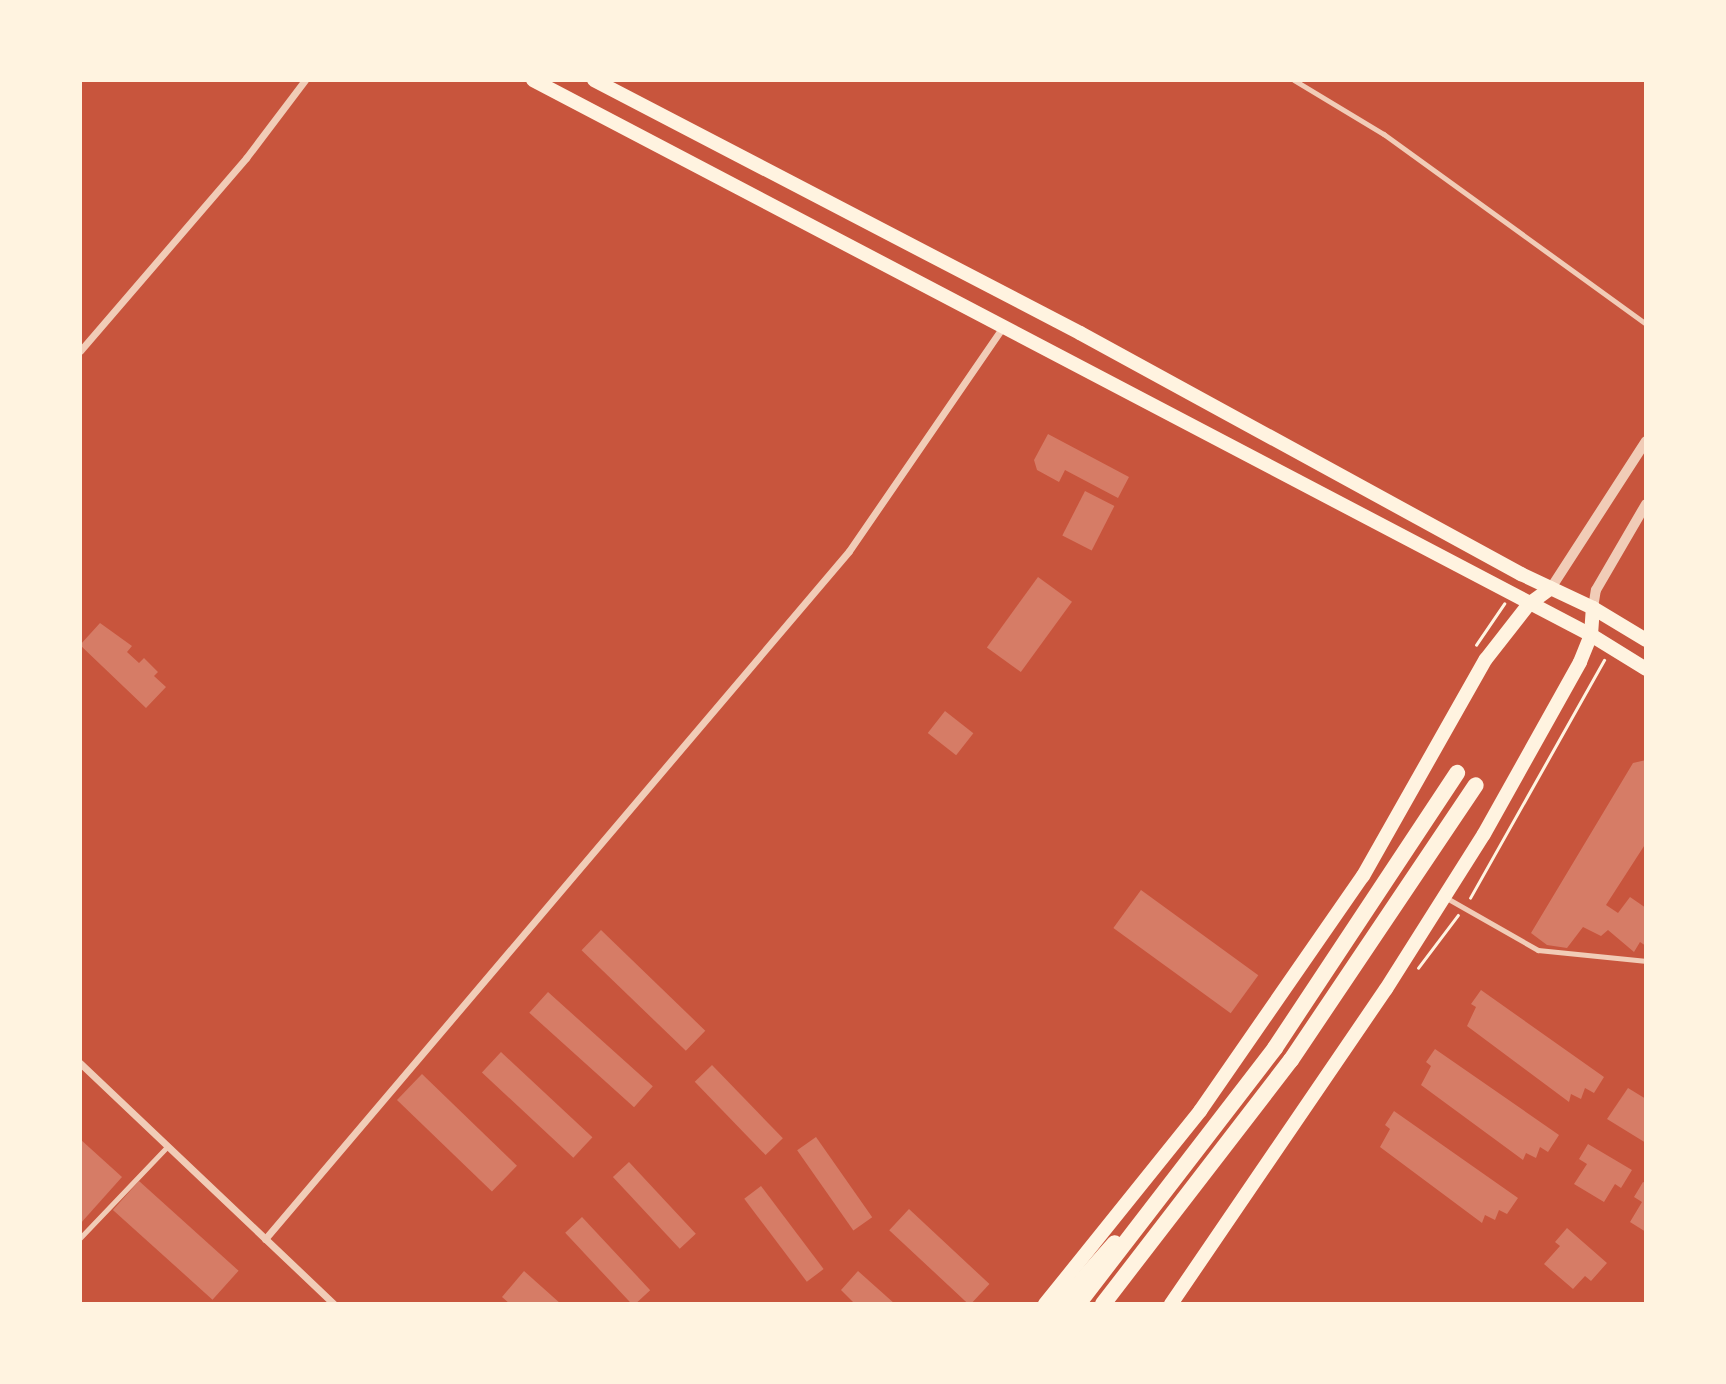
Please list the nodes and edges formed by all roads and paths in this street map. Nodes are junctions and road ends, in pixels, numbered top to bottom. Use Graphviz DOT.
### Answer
graph roads {
  1 [pos="305,80"];
  2 [pos="533,80"];
  3 [pos="594,80"];
  4 [pos="1294,80"];
  5 [pos="1646,324"];
  6 [pos="1003,327"];
  7 [pos="80,351"];
  8 [pos="1646,441"];
  9 [pos="1646,505"];
  10 [pos="1551,588"];
  11 [pos="1510,593"];
  12 [pos="1530,604"];
  13 [pos="1593,608"];
  14 [pos="1591,635"];
  15 [pos="1646,640"];
  16 [pos="1472,651"];
  17 [pos="1646,669"];
  18 [pos="1457,774"];
  19 [pos="1476,785"];
  20 [pos="1445,897"];
  21 [pos="1646,961"];
  22 [pos="80,1063"];
  23 [pos="1216,1128"];
  24 [pos="169,1145"];
  25 [pos="80,1238"];
  26 [pos="265,1239"];
  27 [pos="334,1304"];
  28 [pos="1045,1304"];
  29 [pos="1061,1304"];
  30 [pos="1078,1304"];
  31 [pos="1103,1304"];
  32 [pos="1171,1304"];
  1 -- 7 [label="street"];
  2 -- 6 [label="main road"];
  3 -- 10 [label="main road"];
  4 -- 5 [label="lane"];
  6 -- 11 [label="main road"];
  6 -- 26 [label="street"];
  8 -- 10 [label="street"];
  9 -- 13 [label="street"];
  10 -- 12 [label="main road"];
  10 -- 13 [label="main road"];
  11 -- 12 [label="main road"];
  11 -- 16 [label="path"];
  12 -- 14 [label="main road"];
  12 -- 28 [label="main road"];
  13 -- 14 [label="main road"];
  13 -- 15 [label="main road"];
  14 -- 17 [label="main road"];
  14 -- 20 [label="main road"];
  18 -- 23 [label="highway"];
  19 -- 31 [label="highway"];
  20 -- 21 [label="lane"];
  20 -- 32 [label="main road"];
  22 -- 24 [label="street"];
  23 -- 29 [label="highway"];
  23 -- 30 [label="highway"];
  24 -- 25 [label="lane"];
  24 -- 26 [label="street"];
  26 -- 27 [label="street"];
}
